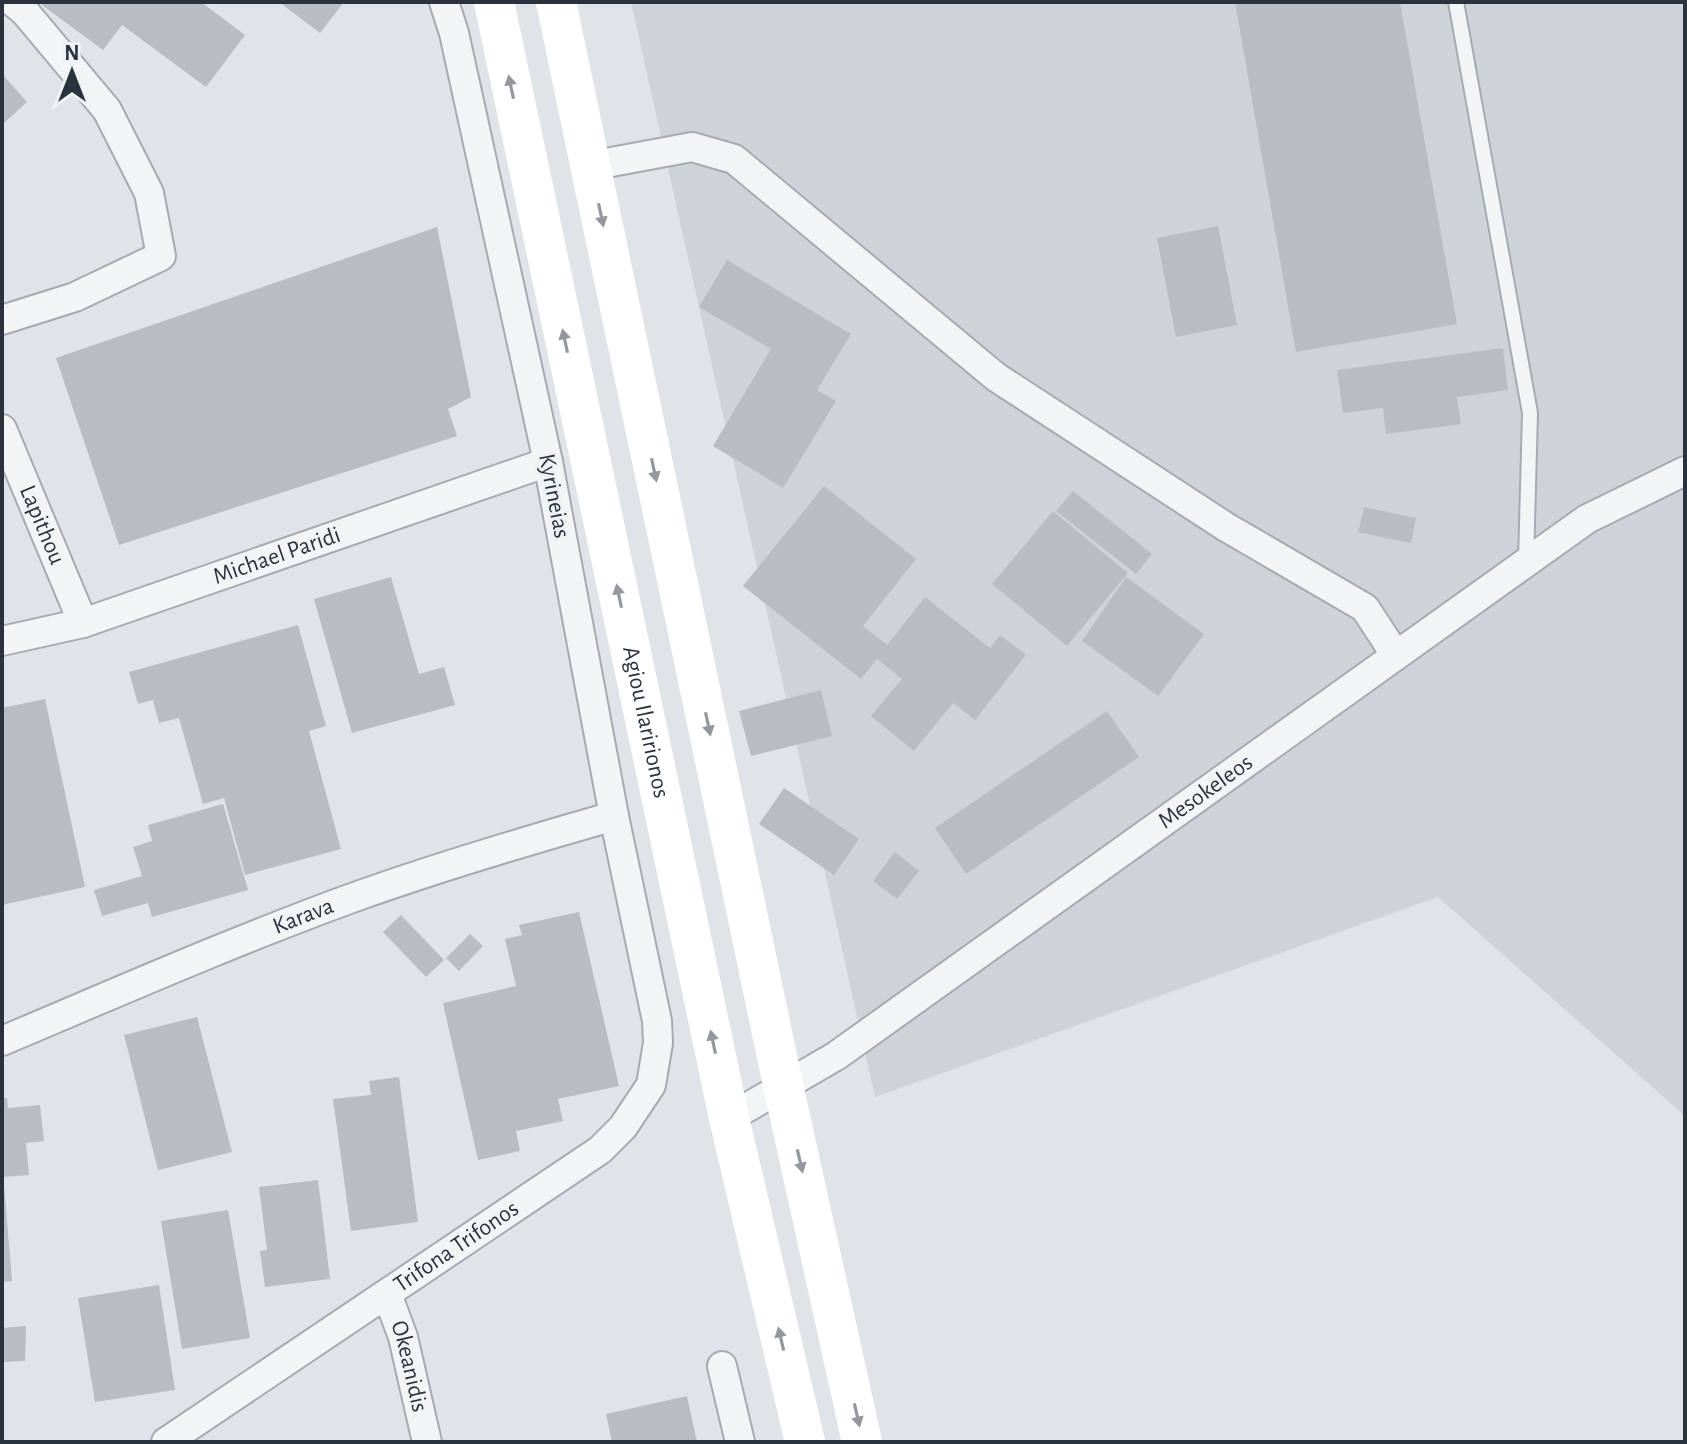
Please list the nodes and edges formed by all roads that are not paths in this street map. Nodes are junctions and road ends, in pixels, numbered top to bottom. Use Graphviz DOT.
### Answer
graph roads {
  1 [pos="13,2"];
  2 [pos="444,2"];
  3 [pos="494,2"];
  4 [pos="556,2"];
  5 [pos="1456,2"];
  6 [pos="590,166"];
  7 [pos="2,320"];
  8 [pos="2,429"];
  9 [pos="548,462"];
  10 [pos="1685,471"];
  11 [pos="1526,561"];
  12 [pos="83,623"];
  13 [pos="2,641"];
  14 [pos="1395,654"];
  15 [pos="614,816"];
  16 [pos="652,993"];
  17 [pos="2,1041"];
  18 [pos="783,1085"];
  19 [pos="729,1118"];
  20 [pos="387,1294"];
  21 [pos="722,1366"];
  22 [pos="166,1442"];
  23 [pos="427,1442"];
  24 [pos="740,1442"];
  25 [pos="805,1442"];
  26 [pos="862,1442"];
  1 -- 7 [label="street"];
  2 -- 9 [label="street, Kyrineias"];
  19 -- 3 [label="main road, Agiou Ilaririonos, one-way"];
  4 -- 6 [label="main road"];
  5 -- 11 [label="lane"];
  6 -- 14 [label="street"];
  6 -- 18 [label="main road, one-way"];
  8 -- 12 [label="street, Lapithou"];
  9 -- 12 [label="street, Michael Paridi"];
  9 -- 15 [label="street, Kyrineias"];
  10 -- 11 [label="street, Mesokeleos"];
  11 -- 14 [label="street, Mesokeleos"];
  12 -- 13 [label="street, Michael Paridi"];
  14 -- 18 [label="street, Mesokeleos"];
  15 -- 16 [label="street, Kyrineias"];
  15 -- 17 [label="street, Karava"];
  16 -- 20 [label="street, Trifona Trifonos"];
  18 -- 19 [label="street, Mesokeleos"];
  18 -- 26 [label="main road, one-way"];
  25 -- 19 [label="main road, Agiou Ilaririonos, one-way"];
  20 -- 22 [label="street, Trifona Trifonos"];
  20 -- 23 [label="street, Okeanidis"];
  21 -- 24 [label="street"];
}
